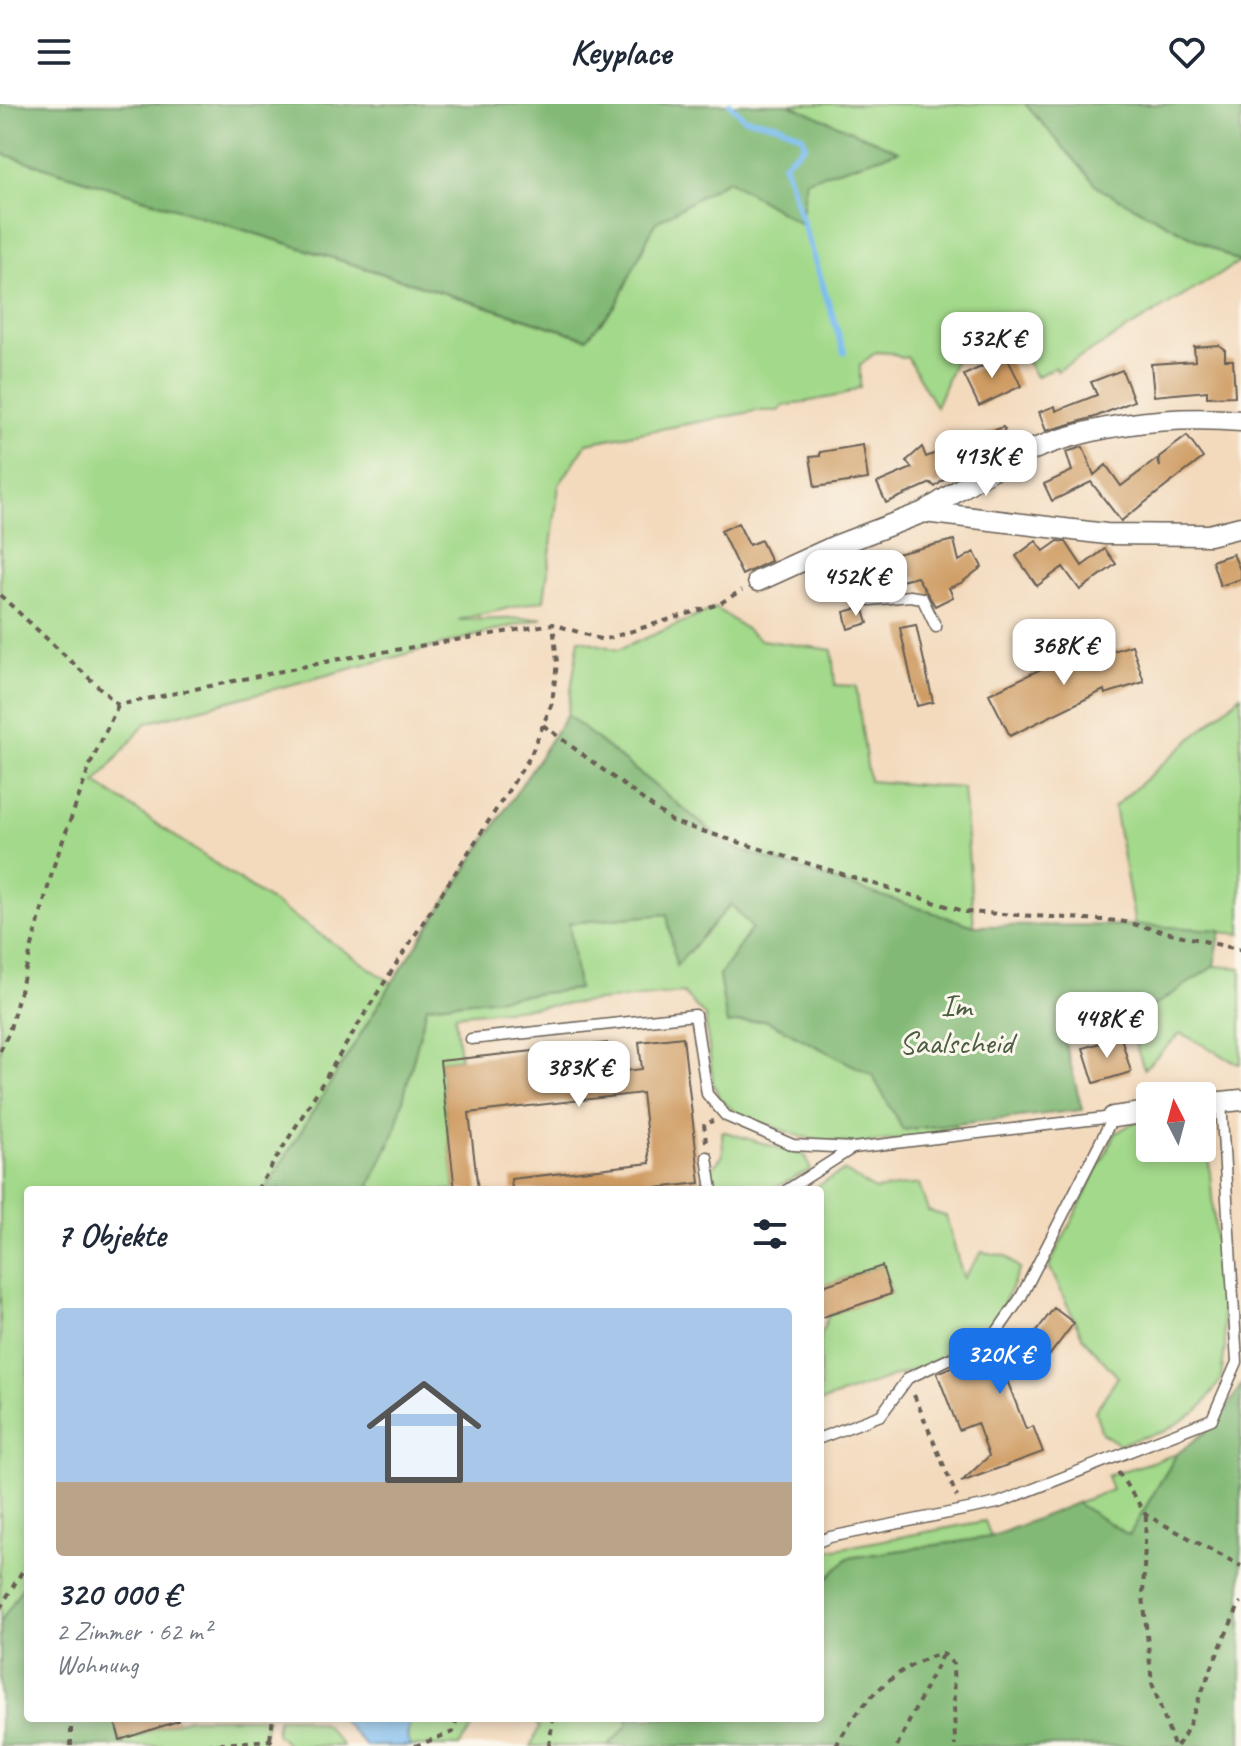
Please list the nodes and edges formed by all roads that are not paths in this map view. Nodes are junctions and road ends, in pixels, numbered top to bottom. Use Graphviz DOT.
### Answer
graph roads {
  1 [pos="1241,421"];
  2 [pos="924,512"];
  3 [pos="1241,527"];
  4 [pos="835,546"];
  5 [pos="758,581"];
  6 [pos="936,627"];
  7 [pos="471,1039"];
  8 [pos="1221,1102"];
  9 [pos="1136,1114"];
  10 [pos="1113,1117"];
  11 [pos="853,1148"];
  12 [pos="707,1157"];
  13 [pos="711,1186"];
  14 [pos="793,1186"];
  15 [pos="824,1436"];
  16 [pos="824,1539"];
  1 -- 2 [label="street"];
  2 -- 3 [label="street"];
  2 -- 4 [label="street"];
  4 -- 5 [label="street"];
  4 -- 6 [label="lane"];
  7 -- 11 [label="lane"];
  8 -- 16 [label="lane"];
  9 -- 10 [label="street"];
  10 -- 11 [label="lane"];
  10 -- 15 [label="lane"];
  11 -- 14 [label="lane"];
  12 -- 13 [label="lane"];
}
